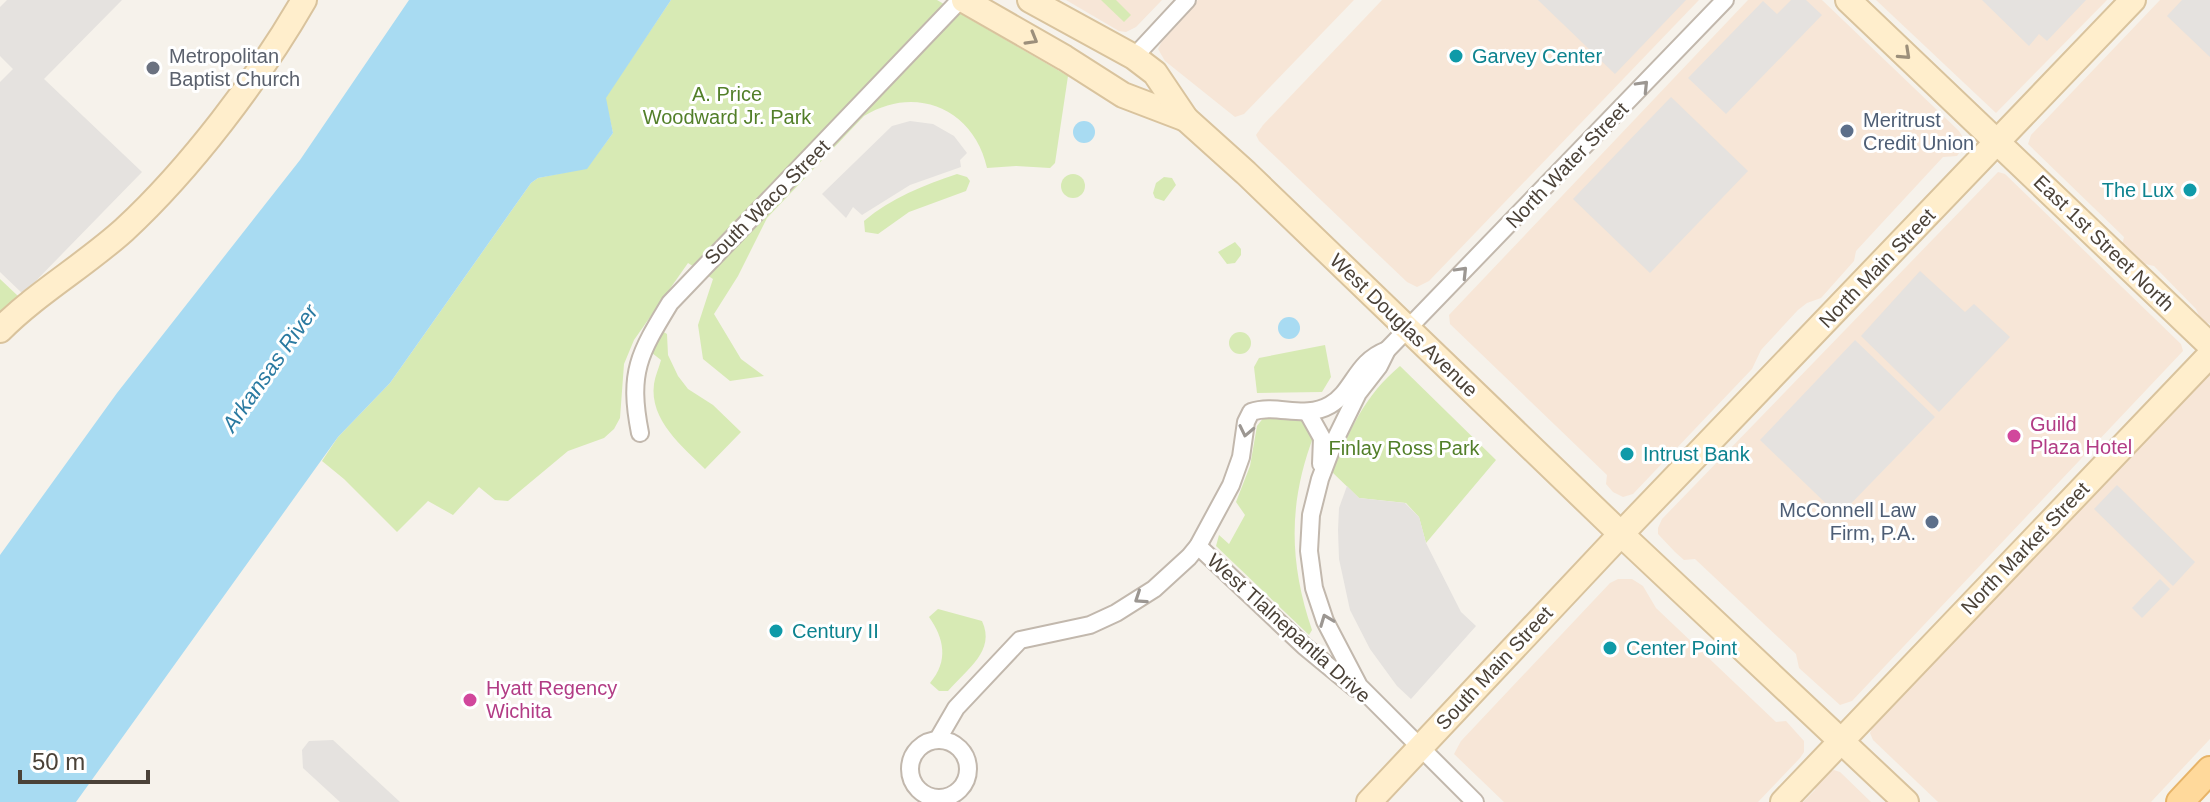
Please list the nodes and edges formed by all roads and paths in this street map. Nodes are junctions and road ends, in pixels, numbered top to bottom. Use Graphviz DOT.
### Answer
graph roads {
  1 [pos="304,0"];
  2 [pos="962,0"];
  3 [pos="1030,0"];
  4 [pos="1187,0"];
  5 [pos="1725,0"];
  6 [pos="1848,0"];
  7 [pos="2133,0"];
  8 [pos="1134,57"];
  9 [pos="1186,119"];
  10 [pos="1998,141"];
  11 [pos="1408,328"];
  12 [pos="0,330"];
  13 [pos="2210,345"];
  14 [pos="1387,350"];
  15 [pos="2210,355"];
  16 [pos="1308,413"];
  17 [pos="640,433"];
  18 [pos="1320,479"];
  19 [pos="1621,534"];
  20 [pos="1198,546"];
  21 [pos="1381,710"];
  22 [pos="938,739"];
  23 [pos="1841,741"];
  24 [pos="1419,747"];
  25 [pos="2210,770"];
  26 [pos="940,800"];
  27 [pos="1369,802"];
  28 [pos="1475,802"];
  29 [pos="1783,802"];
  30 [pos="1906,802"];
  31 [pos="2180,802"];
  1 -- 12 [label="street"];
  2 -- 9 [label="street, West Douglas Avenue, one-way"];
  2 -- 17 [label="street, South Waco Street"];
  3 -- 8 [label="street, West Douglas Avenue"];
  4 -- 8 [label="street"];
  11 -- 5 [label="street, North Water Street, one-way"];
  6 -- 10 [label="street, East 1st Street North, one-way"];
  7 -- 10 [label="street, North Main Street"];
  8 -- 9 [label="street, West Douglas Avenue"];
  9 -- 11 [label="street, West Douglas Avenue"];
  10 -- 13 [label="street, East 1st Street North"];
  10 -- 19 [label="street, North Main Street"];
  11 -- 14 [label="street, North Water Street"];
  11 -- 19 [label="street, West Douglas Avenue"];
  14 -- 16 [label="street"];
  14 -- 18 [label="street"];
  15 -- 23 [label="street, North Market Street"];
  16 -- 18 [label="street"];
  16 -- 20 [label="street, one-way"];
  21 -- 18 [label="street, one-way"];
  19 -- 23 [label="street, West Douglas Avenue"];
  19 -- 24 [label="street, South Main Street"];
  20 -- 21 [label="street, West Tlalnepantla Drive"];
  20 -- 22 [label="street, one-way"];
  21 -- 24 [label="street"];
  22 -- 26 [label="street"];
  22 -- 26 [label="street"];
  23 -- 29 [label="street, North Market Street"];
  23 -- 30 [label="street, West Douglas Avenue"];
  24 -- 27 [label="street, South Main Street"];
  24 -- 28 [label="street"];
  25 -- 31 [label="main road"];
}
